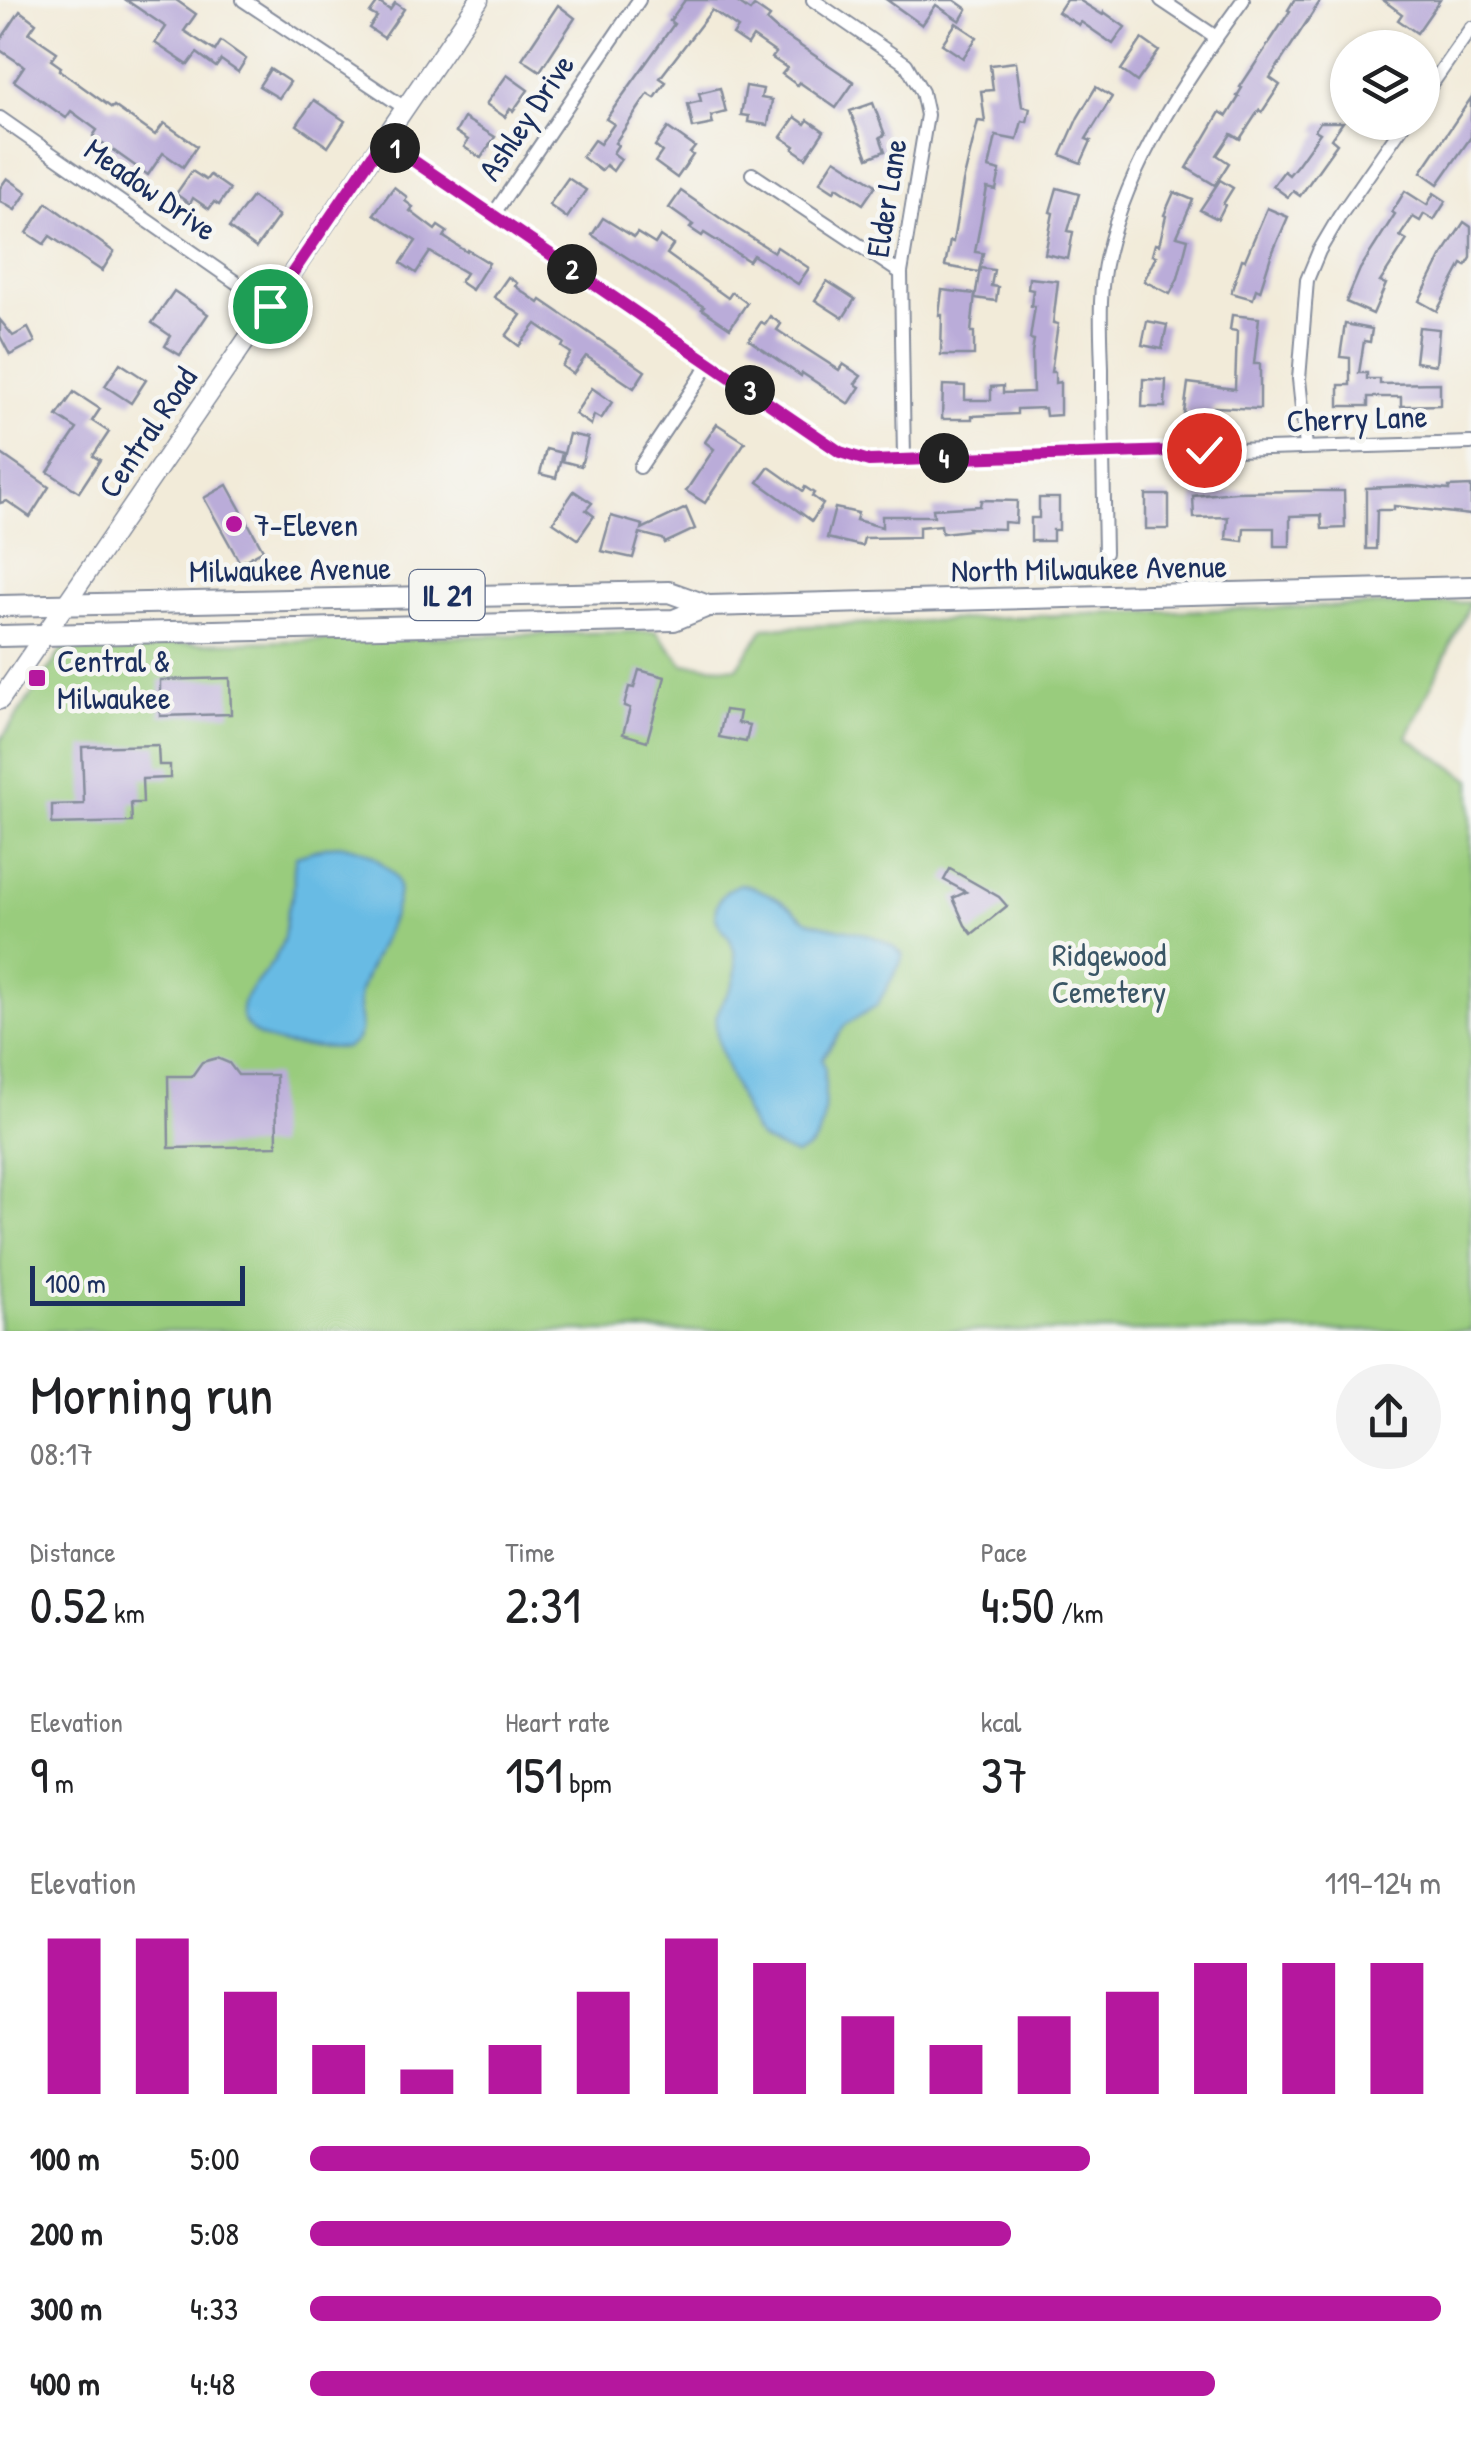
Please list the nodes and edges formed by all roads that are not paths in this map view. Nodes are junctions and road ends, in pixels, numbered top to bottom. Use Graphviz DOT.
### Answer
graph roads {
  1 [pos="243,0"];
  2 [pos="479,0"];
  3 [pos="638,0"];
  4 [pos="813,0"];
  5 [pos="1161,0"];
  6 [pos="1242,0"];
  7 [pos="1471,28"];
  8 [pos="1216,37"];
  9 [pos="1440,72"];
  10 [pos="406,108"];
  11 [pos="0,118"];
  12 [pos="383,140"];
  13 [pos="1393,140"];
  14 [pos="752,174"];
  15 [pos="493,216"];
  16 [pos="902,273"];
  17 [pos="270,306"];
  18 [pos="710,363"];
  19 [pos="1471,443"];
  20 [pos="1306,447"];
  21 [pos="1103,453"];
  22 [pos="904,459"];
  23 [pos="640,467"];
  24 [pos="1105,553"];
  25 [pos="1471,587"];
  26 [pos="66,604"];
  27 [pos="0,606"];
  28 [pos="708,606"];
  29 [pos="44,635"];
  30 [pos="0,636"];
  31 [pos="0,700"];
  1 -- 10 [label="street"];
  2 -- 10 [label="main road, Central Road"];
  3 -- 15 [label="street, Ashley Drive"];
  4 -- 16 [label="street, Elder Lane"];
  5 -- 8 [label="street"];
  6 -- 8 [label="street"];
  7 -- 9 [label="street"];
  8 -- 21 [label="street"];
  10 -- 12 [label="main road, Central Road"];
  11 -- 17 [label="street, Meadow Drive"];
  12 -- 15 [label="street, Cherry Lane"];
  12 -- 17 [label="main road, Central Road"];
  13 -- 20 [label="street"];
  14 -- 16 [label="street"];
  15 -- 18 [label="street, Cherry Lane"];
  16 -- 22 [label="street, Elder Lane"];
  17 -- 26 [label="main road, Central Road"];
  18 -- 22 [label="street, Cherry Lane"];
  18 -- 23 [label="street"];
  19 -- 20 [label="street, Cherry Lane"];
  20 -- 21 [label="street, Cherry Lane"];
  21 -- 22 [label="street, Cherry Lane"];
  21 -- 24 [label="street"];
  25 -- 28 [label="main road, North Milwaukee Avenue"];
  26 -- 27 [label="main road, Milwaukee Avenue / IL 21"];
  26 -- 28 [label="main road, Milwaukee Avenue / IL 21"];
  26 -- 29 [label="main road, Central Road"];
  28 -- 29 [label="main road, Milwaukee Avenue / IL 21"];
  29 -- 30 [label="main road, Milwaukee Avenue / IL 21"];
  29 -- 31 [label="main road, Central Road"];
}
